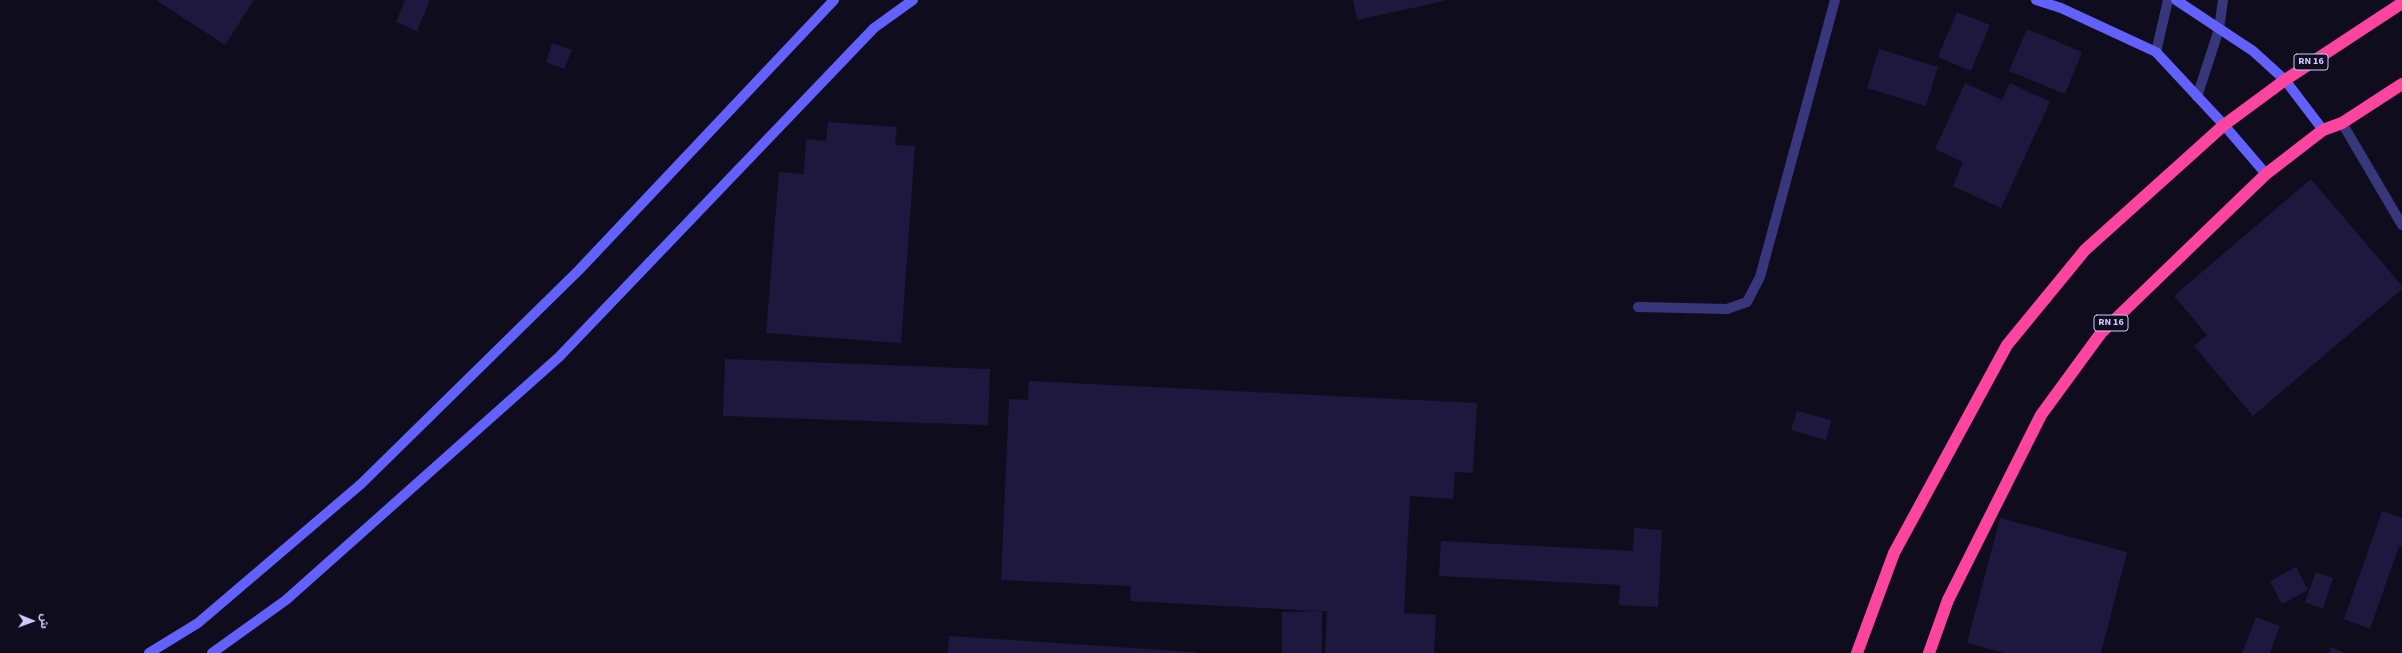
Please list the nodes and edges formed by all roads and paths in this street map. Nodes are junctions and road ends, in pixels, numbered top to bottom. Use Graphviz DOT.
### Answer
graph roads {
  1 [pos="834,0"];
  2 [pos="913,0"];
  3 [pos="1835,0"];
  4 [pos="2036,0"];
  5 [pos="2168,0"];
  6 [pos="2176,0"];
  7 [pos="2223,0"];
  8 [pos="2402,3"];
  9 [pos="2219,29"];
  10 [pos="2156,52"];
  11 [pos="2285,80"];
  12 [pos="2402,84"];
  13 [pos="2197,97"];
  14 [pos="2342,123"];
  15 [pos="2224,125"];
  16 [pos="2323,130"];
  17 [pos="2266,174"];
  18 [pos="2402,225"];
  19 [pos="1638,307"];
  20 [pos="149,653"];
  21 [pos="212,653"];
  22 [pos="1857,653"];
  23 [pos="1929,653"];
  1 -- 20 [label="street"];
  2 -- 21 [label="street"];
  3 -- 19 [label="street"];
  4 -- 10 [label="street"];
  5 -- 10 [label="street"];
  6 -- 9 [label="street"];
  7 -- 9 [label="street"];
  8 -- 11 [label="highway, RN 16"];
  9 -- 11 [label="street"];
  9 -- 13 [label="street"];
  10 -- 13 [label="street"];
  11 -- 15 [label="highway, RN 16"];
  11 -- 16 [label="street"];
  12 -- 14 [label="highway, RN 16"];
  13 -- 15 [label="street"];
  14 -- 16 [label="highway, RN 16"];
  14 -- 18 [label="street"];
  15 -- 17 [label="street"];
  15 -- 22 [label="highway, RN 16"];
  16 -- 17 [label="highway, RN 16"];
  17 -- 23 [label="highway, RN 16"];
}
